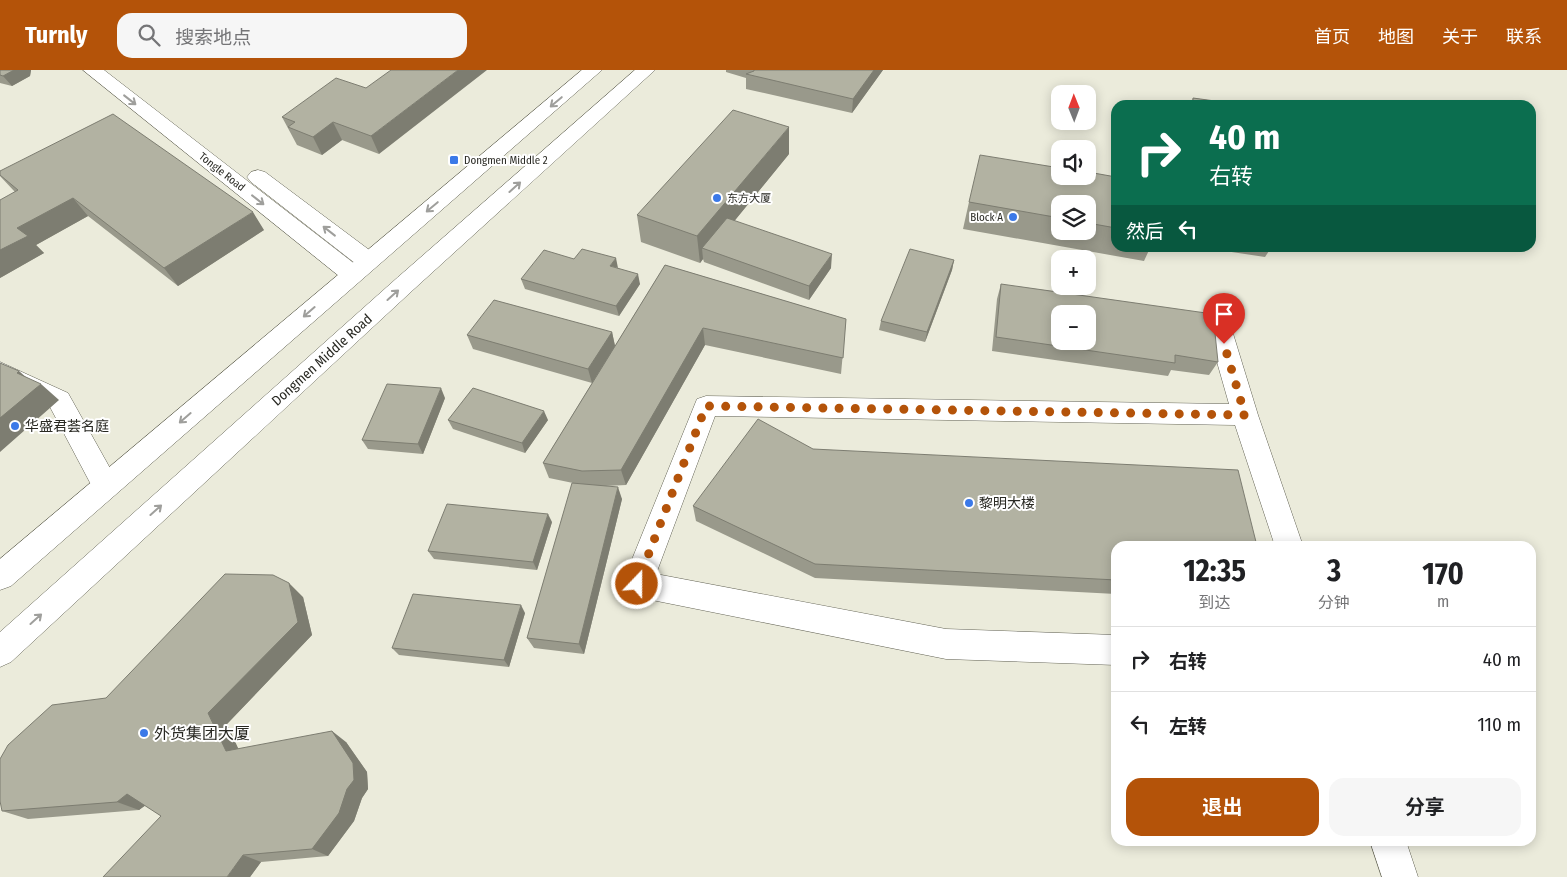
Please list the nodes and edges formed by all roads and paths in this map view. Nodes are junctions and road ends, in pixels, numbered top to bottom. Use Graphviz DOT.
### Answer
graph roads {
  1 [pos="92,70"];
  2 [pos="120,70"];
  3 [pos="593,70"];
  4 [pos="646,70"];
  5 [pos="360,268"];
  6 [pos="1219,327"];
  7 [pos="0,372"];
  8 [pos="1245,415"];
  9 [pos="106,486"];
  10 [pos="1287,541"];
  11 [pos="0,576"];
  12 [pos="1111,650"];
  13 [pos="0,652"];
  14 [pos="1390,846"];
  15 [pos="1400,877"];
  1 -- 5 [label="main road, Tongle Road, one-way"];
  5 -- 2 [label="main road, Tongle Road, one-way"];
  3 -- 5 [label="main road, one-way"];
  13 -- 4 [label="main road, Dongmen Middle Road, one-way"];
  5 -- 9 [label="main road, one-way"];
  6 -- 8 [label="main road"];
  7 -- 9 [label="main road"];
  8 -- 10 [label="main road"];
  8 -- 12 [label="main road"];
  9 -- 11 [label="main road"];
  14 -- 15 [label="main road"];
}
